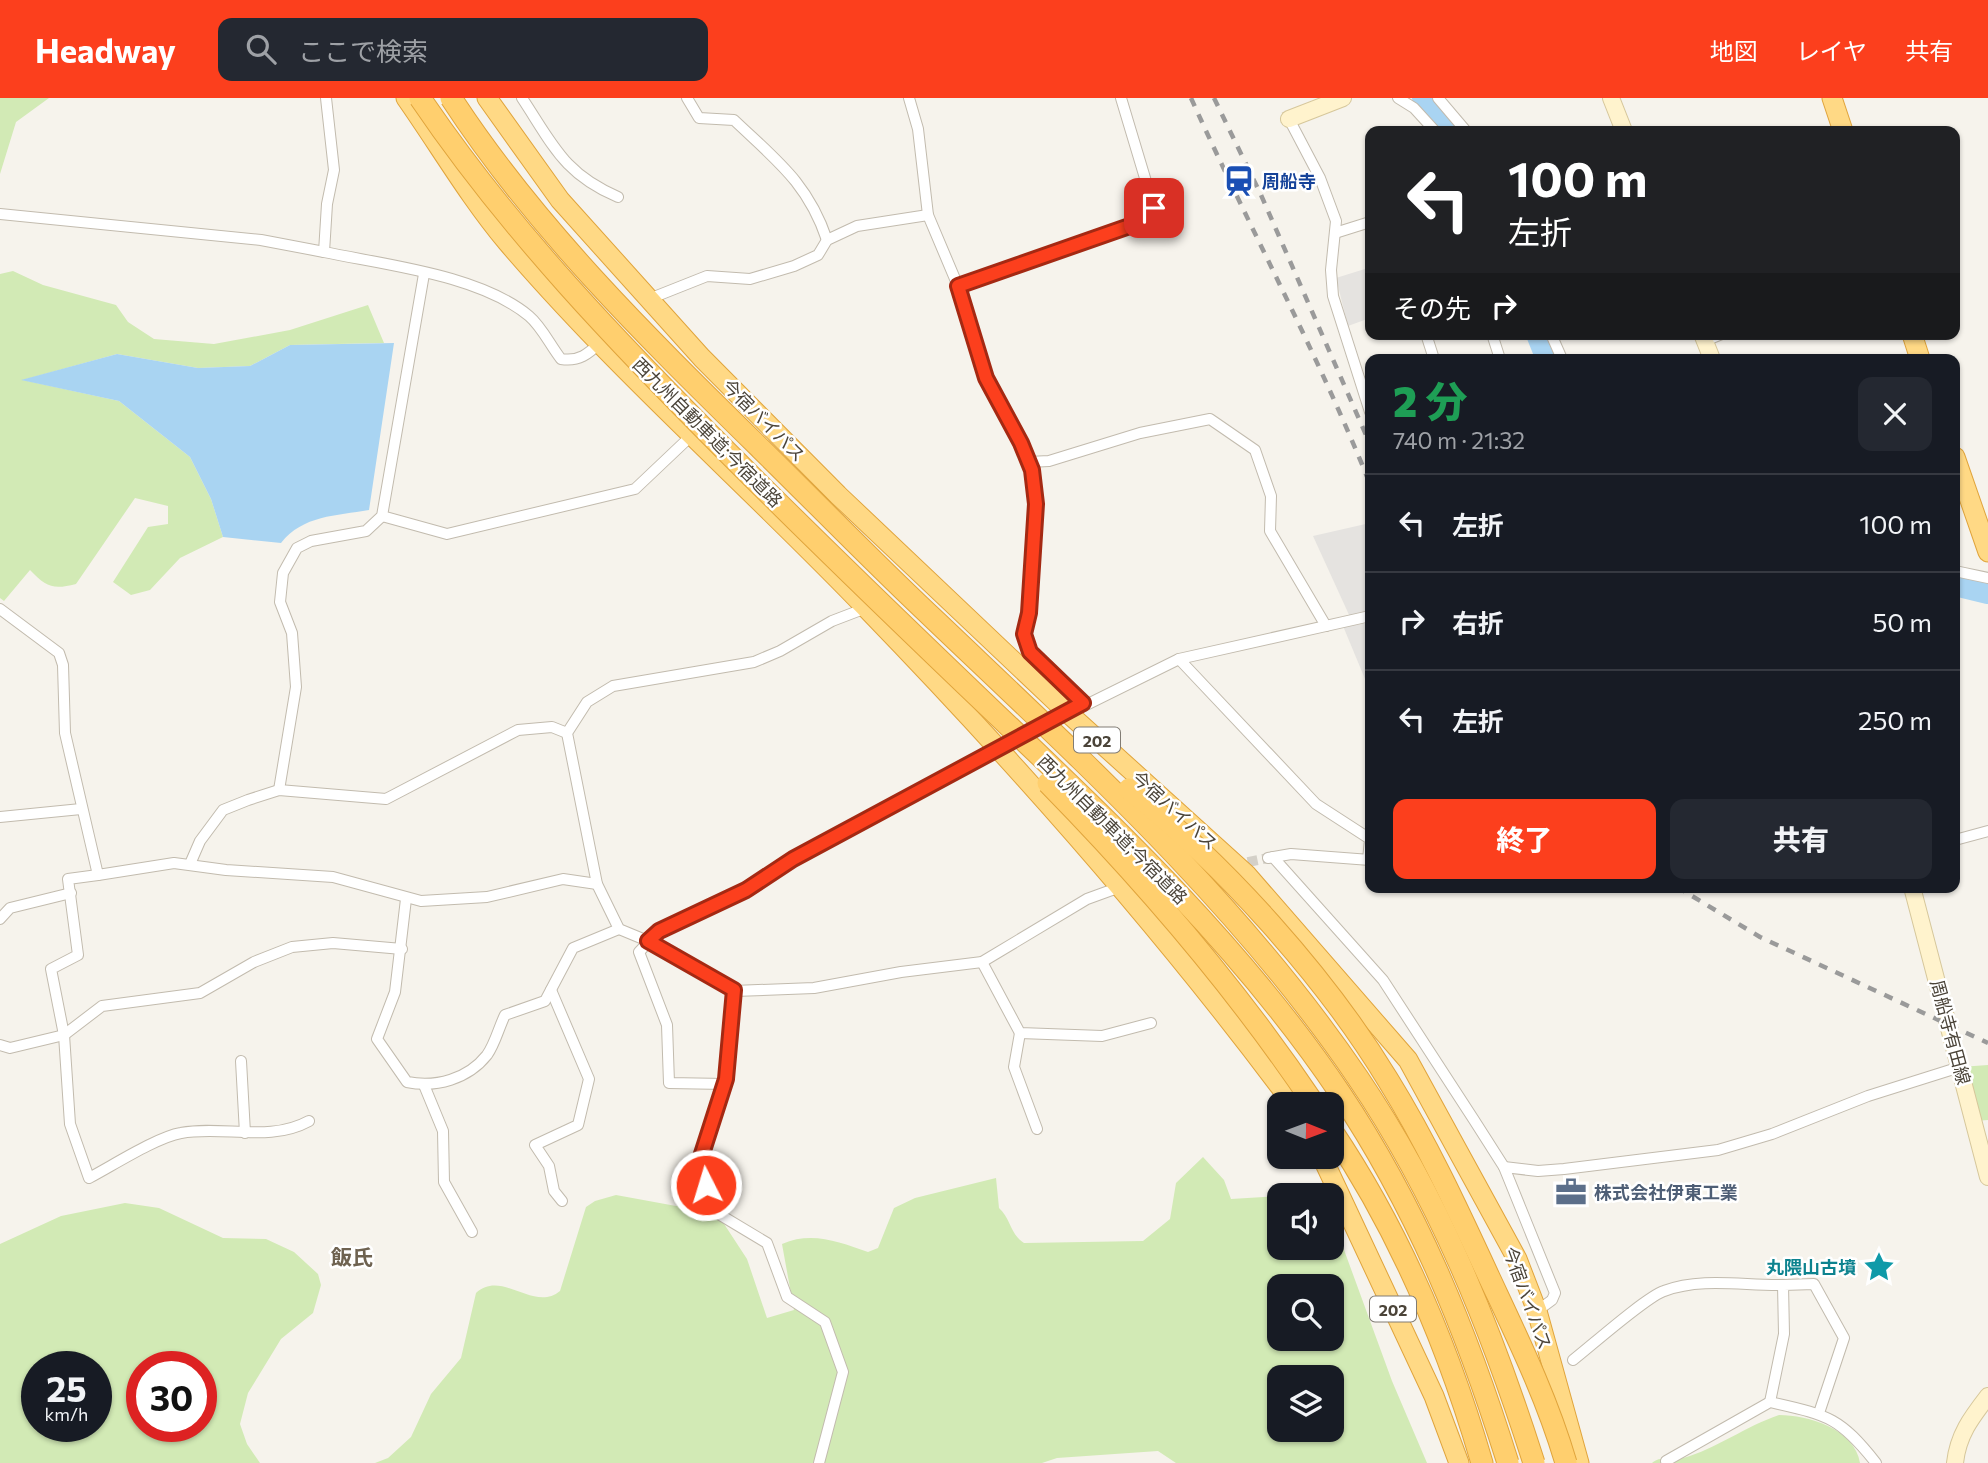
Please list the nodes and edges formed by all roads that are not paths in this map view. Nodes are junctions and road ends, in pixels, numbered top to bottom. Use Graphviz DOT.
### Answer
graph roads {
  1 [pos="326,98"];
  2 [pos="406,98"];
  3 [pos="420,98"];
  4 [pos="451,98"];
  5 [pos="487,98"];
  6 [pos="522,98"];
  7 [pos="687,98"];
  8 [pos="909,98"];
  9 [pos="1121,98"];
  10 [pos="1343,98"];
  11 [pos="1398,98"];
  12 [pos="1438,98"];
  13 [pos="1611,98"];
  14 [pos="1832,98"];
  15 [pos="1289,119"];
  16 [pos="1431,126"];
  17 [pos="1462,126"];
  18 [pos="1622,126"];
  19 [pos="1840,126"];
  20 [pos="618,197"];
  21 [pos="0,214"];
  22 [pos="928,215"];
  23 [pos="1365,224"];
  24 [pos="1335,233"];
  25 [pos="827,240"];
  26 [pos="324,252"];
  27 [pos="424,274"];
  28 [pos="958,286"];
  29 [pos="649,299"];
  30 [pos="601,342"];
  31 [pos="1365,396"];
  32 [pos="692,435"];
  33 [pos="1029,462"];
  34 [pos="1960,471"];
  35 [pos="382,516"];
  36 [pos="1988,552"];
  37 [pos="1960,572"];
  38 [pos="1988,578"];
  39 [pos="866,599"];
  40 [pos="0,609"];
  41 [pos="1365,617"];
  42 [pos="1326,626"];
  43 [pos="1179,659"];
  44 [pos="1075,708"];
  45 [pos="1036,716"];
  46 [pos="567,733"];
  47 [pos="997,748"];
  48 [pos="279,790"];
  49 [pos="81,809"];
  50 [pos="0,817"];
  51 [pos="1988,831"];
  52 [pos="1365,836"];
  53 [pos="1960,839"];
  54 [pos="1365,860"];
  55 [pos="190,864"];
  56 [pos="98,875"];
  57 [pos="597,884"];
  58 [pos="1120,887"];
  59 [pos="71,893"];
  60 [pos="1914,893"];
  61 [pos="406,899"];
  62 [pos="0,919"];
  63 [pos="619,929"];
  64 [pos="648,941"];
  65 [pos="402,949"];
  66 [pos="982,962"];
  67 [pos="551,990"];
  68 [pos="734,990"];
  69 [pos="1150,1023"];
  70 [pos="1020,1033"];
  71 [pos="64,1035"];
  72 [pos="0,1045"];
  73 [pos="242,1061"];
  74 [pos="1960,1067"];
  75 [pos="724,1084"];
  76 [pos="424,1085"];
  77 [pos="1284,1092"];
  78 [pos="1306,1092"];
  79 [pos="1981,1120"];
  80 [pos="309,1121"];
  81 [pos="1037,1129"];
  82 [pos="245,1133"];
  83 [pos="1344,1151"];
  84 [pos="1504,1167"];
  85 [pos="1328,1169"];
  86 [pos="1988,1177"];
  87 [pos="562,1202"];
  88 [pos="472,1232"];
  89 [pos="1783,1285"];
  90 [pos="1536,1311"];
  91 [pos="1573,1360"];
  92 [pos="1988,1396"];
  93 [pos="1770,1402"];
  94 [pos="1819,1413"];
  95 [pos="1666,1461"];
  96 [pos="819,1463"];
  97 [pos="1459,1463"];
  98 [pos="1482,1463"];
  99 [pos="1508,1463"];
  100 [pos="1535,1463"];
  101 [pos="1566,1463"];
  102 [pos="1579,1463"];
  103 [pos="1876,1463"];
  104 [pos="1955,1463"];
  1 -- 26 [label="street"];
  2 -- 30 [label="highway"];
  3 -- 39 [label="highway, 西九州自動車道;今宿道路, bridge"];
  4 -- 45 [label="highway, 西九州自動車道;今宿道路, bridge"];
  5 -- 29 [label="highway, 今宿バイパス / 202"];
  6 -- 20 [label="street"];
  7 -- 25 [label="street"];
  8 -- 22 [label="street"];
  9 -- 28 [label="street"];
  10 -- 15 [label="main road"];
  11 -- 16 [label="street"];
  12 -- 17 [label="street"];
  13 -- 18 [label="main road"];
  14 -- 19 [label="highway"];
  15 -- 24 [label="street"];
  21 -- 26 [label="street"];
  22 -- 25 [label="street"];
  22 -- 28 [label="street"];
  23 -- 24 [label="street"];
  24 -- 31 [label="street"];
  25 -- 29 [label="street"];
  26 -- 27 [label="street"];
  27 -- 30 [label="street"];
  27 -- 35 [label="street"];
  28 -- 33 [label="street"];
  29 -- 44 [label="highway, 今宿バイパス / 202"];
  30 -- 32 [label="highway"];
  32 -- 35 [label="street"];
  32 -- 39 [label="highway"];
  33 -- 42 [label="street"];
  33 -- 44 [label="street"];
  34 -- 36 [label="highway"];
  35 -- 48 [label="street"];
  37 -- 38 [label="street"];
  39 -- 46 [label="street"];
  39 -- 47 [label="highway"];
  39 -- 78 [label="highway, bridge"];
  39 -- 99 [label="highway, 西九州自動車道;今宿道路, bridge"];
  40 -- 49 [label="street"];
  41 -- 42 [label="street"];
  42 -- 43 [label="street"];
  43 -- 44 [label="street"];
  43 -- 52 [label="street"];
  44 -- 47 [label="street"];
  44 -- 90 [label="highway, 今宿バイパス / 202"];
  45 -- 100 [label="highway, 西九州自動車道;今宿道路, bridge"];
  45 -- 101 [label="highway, bridge"];
  46 -- 48 [label="street"];
  46 -- 57 [label="street"];
  47 -- 58 [label="highway"];
  47 -- 64 [label="street"];
  48 -- 55 [label="street"];
  49 -- 50 [label="street"];
  49 -- 56 [label="street"];
  51 -- 53 [label="street"];
  54 -- 84 [label="street"];
  55 -- 56 [label="street"];
  55 -- 61 [label="street"];
  56 -- 59 [label="street"];
  57 -- 61 [label="street"];
  57 -- 63 [label="street"];
  58 -- 66 [label="street"];
  58 -- 77 [label="highway"];
  59 -- 62 [label="street"];
  59 -- 71 [label="street"];
  60 -- 74 [label="main road, 周船寺有田線"];
  61 -- 65 [label="street"];
  63 -- 64 [label="street"];
  63 -- 67 [label="street"];
  64 -- 68 [label="street"];
  64 -- 75 [label="street"];
  65 -- 71 [label="street"];
  65 -- 76 [label="street"];
  66 -- 68 [label="street"];
  66 -- 70 [label="street"];
  67 -- 76 [label="street"];
  67 -- 87 [label="street"];
  68 -- 75 [label="street"];
  69 -- 70 [label="street"];
  70 -- 81 [label="street"];
  71 -- 72 [label="street"];
  71 -- 82 [label="street"];
  73 -- 82 [label="street"];
  74 -- 79 [label="main road, 周船寺有田線"];
  74 -- 84 [label="street"];
  75 -- 96 [label="street"];
  76 -- 88 [label="street"];
  79 -- 86 [label="main road, 周船寺有田線"];
  80 -- 82 [label="street"];
  83 -- 98 [label="highway"];
  84 -- 90 [label="street"];
  85 -- 97 [label="highway, 202"];
  89 -- 91 [label="street"];
  89 -- 93 [label="street"];
  89 -- 94 [label="street"];
  90 -- 102 [label="highway, 今宿バイパス / 202"];
  92 -- 104 [label="main road"];
  93 -- 94 [label="street"];
  93 -- 95 [label="street"];
  94 -- 103 [label="street"];
}
